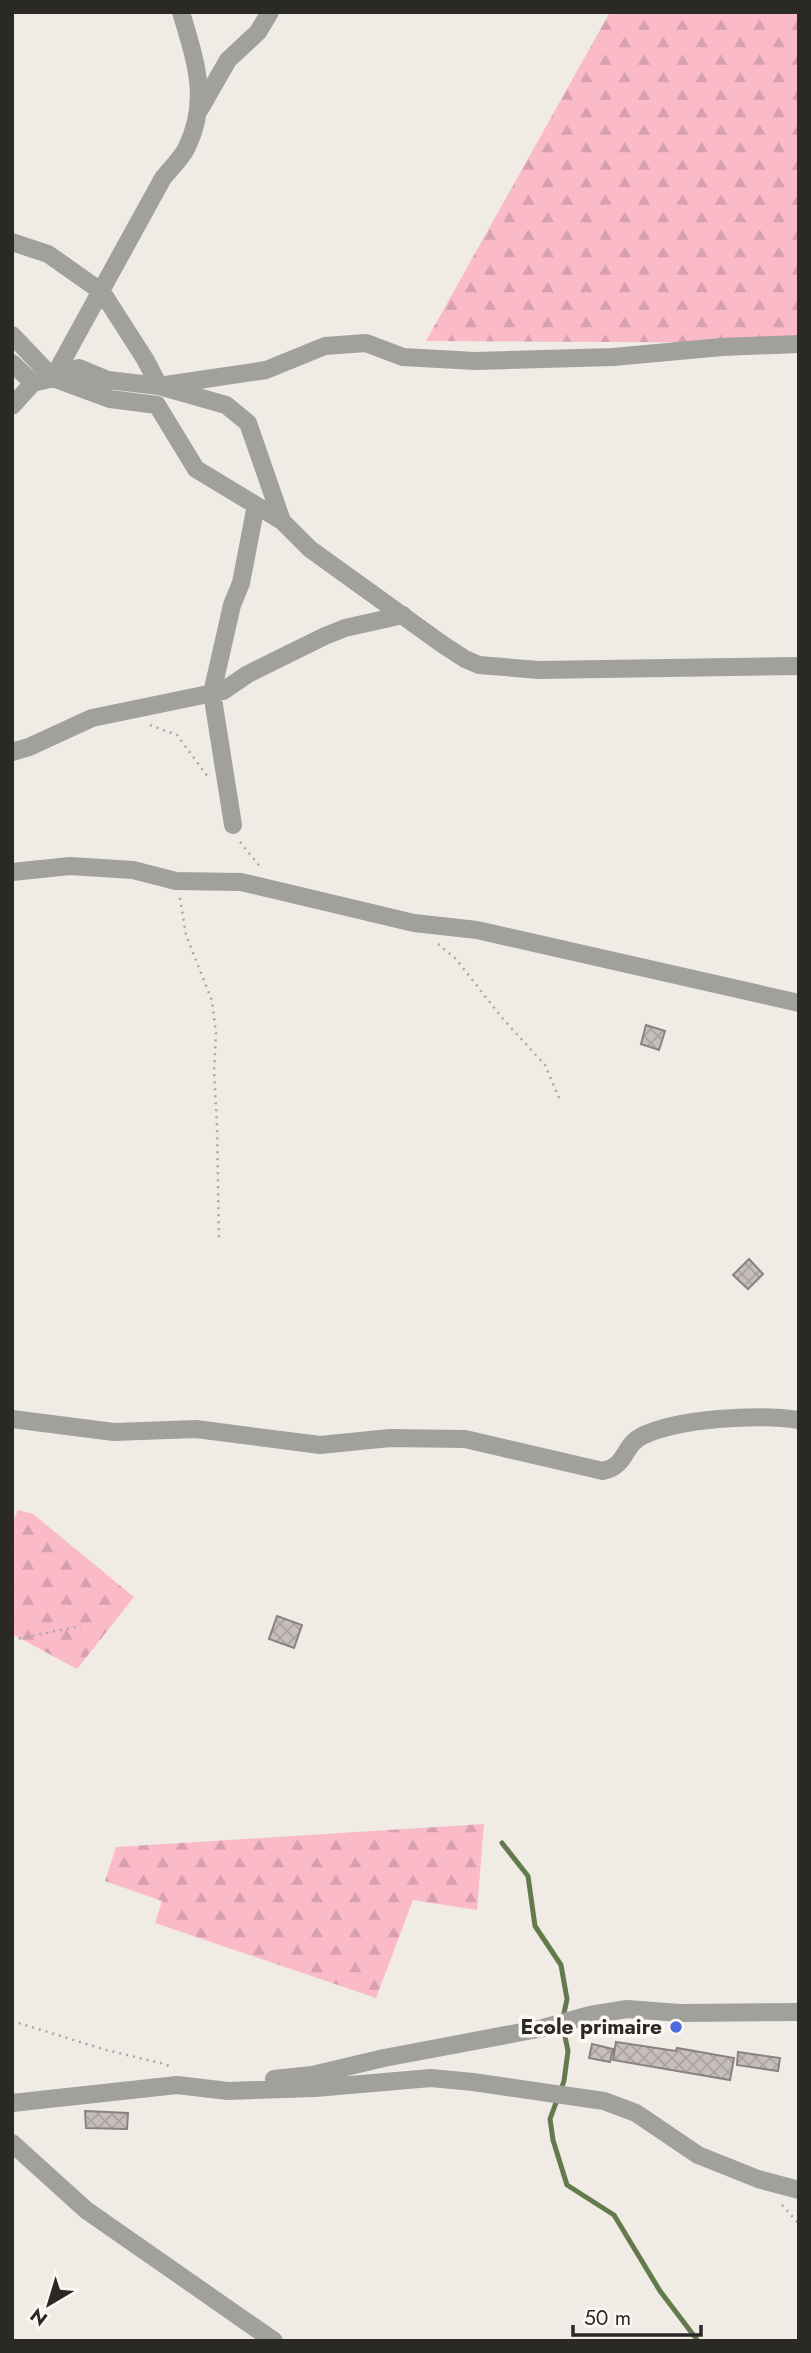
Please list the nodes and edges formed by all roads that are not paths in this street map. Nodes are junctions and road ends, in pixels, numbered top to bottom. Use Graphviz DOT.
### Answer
graph roads {
  1 [pos="181,12"];
  2 [pos="270,12"];
  3 [pos="199,112"];
  4 [pos="12,242"];
  5 [pos="102,292"];
  6 [pos="12,335"];
  7 [pos="799,344"];
  8 [pos="12,363"];
  9 [pos="53,378"];
  10 [pos="33,383"];
  11 [pos="159,386"];
  12 [pos="12,405"];
  13 [pos="256,505"];
  14 [pos="282,521"];
  15 [pos="403,615"];
  16 [pos="799,666"];
  17 [pos="212,693"];
  18 [pos="12,752"];
  19 [pos="233,825"];
  20 [pos="12,872"];
  21 [pos="799,1003"];
  22 [pos="12,1419"];
  23 [pos="799,1420"];
  24 [pos="799,2012"];
  25 [pos="228,2091"];
  26 [pos="12,2103"];
  27 [pos="12,2143"];
  28 [pos="799,2190"];
  29 [pos="274,2341"];
  1 -- 3 [label="street"];
  2 -- 3 [label="street"];
  3 -- 5 [label="street"];
  4 -- 5 [label="street"];
  5 -- 9 [label="street"];
  5 -- 11 [label="street"];
  6 -- 9 [label="street"];
  7 -- 11 [label="street"];
  8 -- 10 [label="street"];
  9 -- 10 [label="street"];
  9 -- 11 [label="street"];
  9 -- 13 [label="street"];
  10 -- 12 [label="street"];
  11 -- 14 [label="street"];
  13 -- 14 [label="street"];
  13 -- 17 [label="street"];
  14 -- 15 [label="street"];
  15 -- 16 [label="street"];
  15 -- 17 [label="street"];
  17 -- 18 [label="street"];
  17 -- 19 [label="street"];
  20 -- 21 [label="street"];
  22 -- 23 [label="street"];
  24 -- 25 [label="street"];
  25 -- 26 [label="street"];
  25 -- 28 [label="street"];
  27 -- 29 [label="street"];
}
